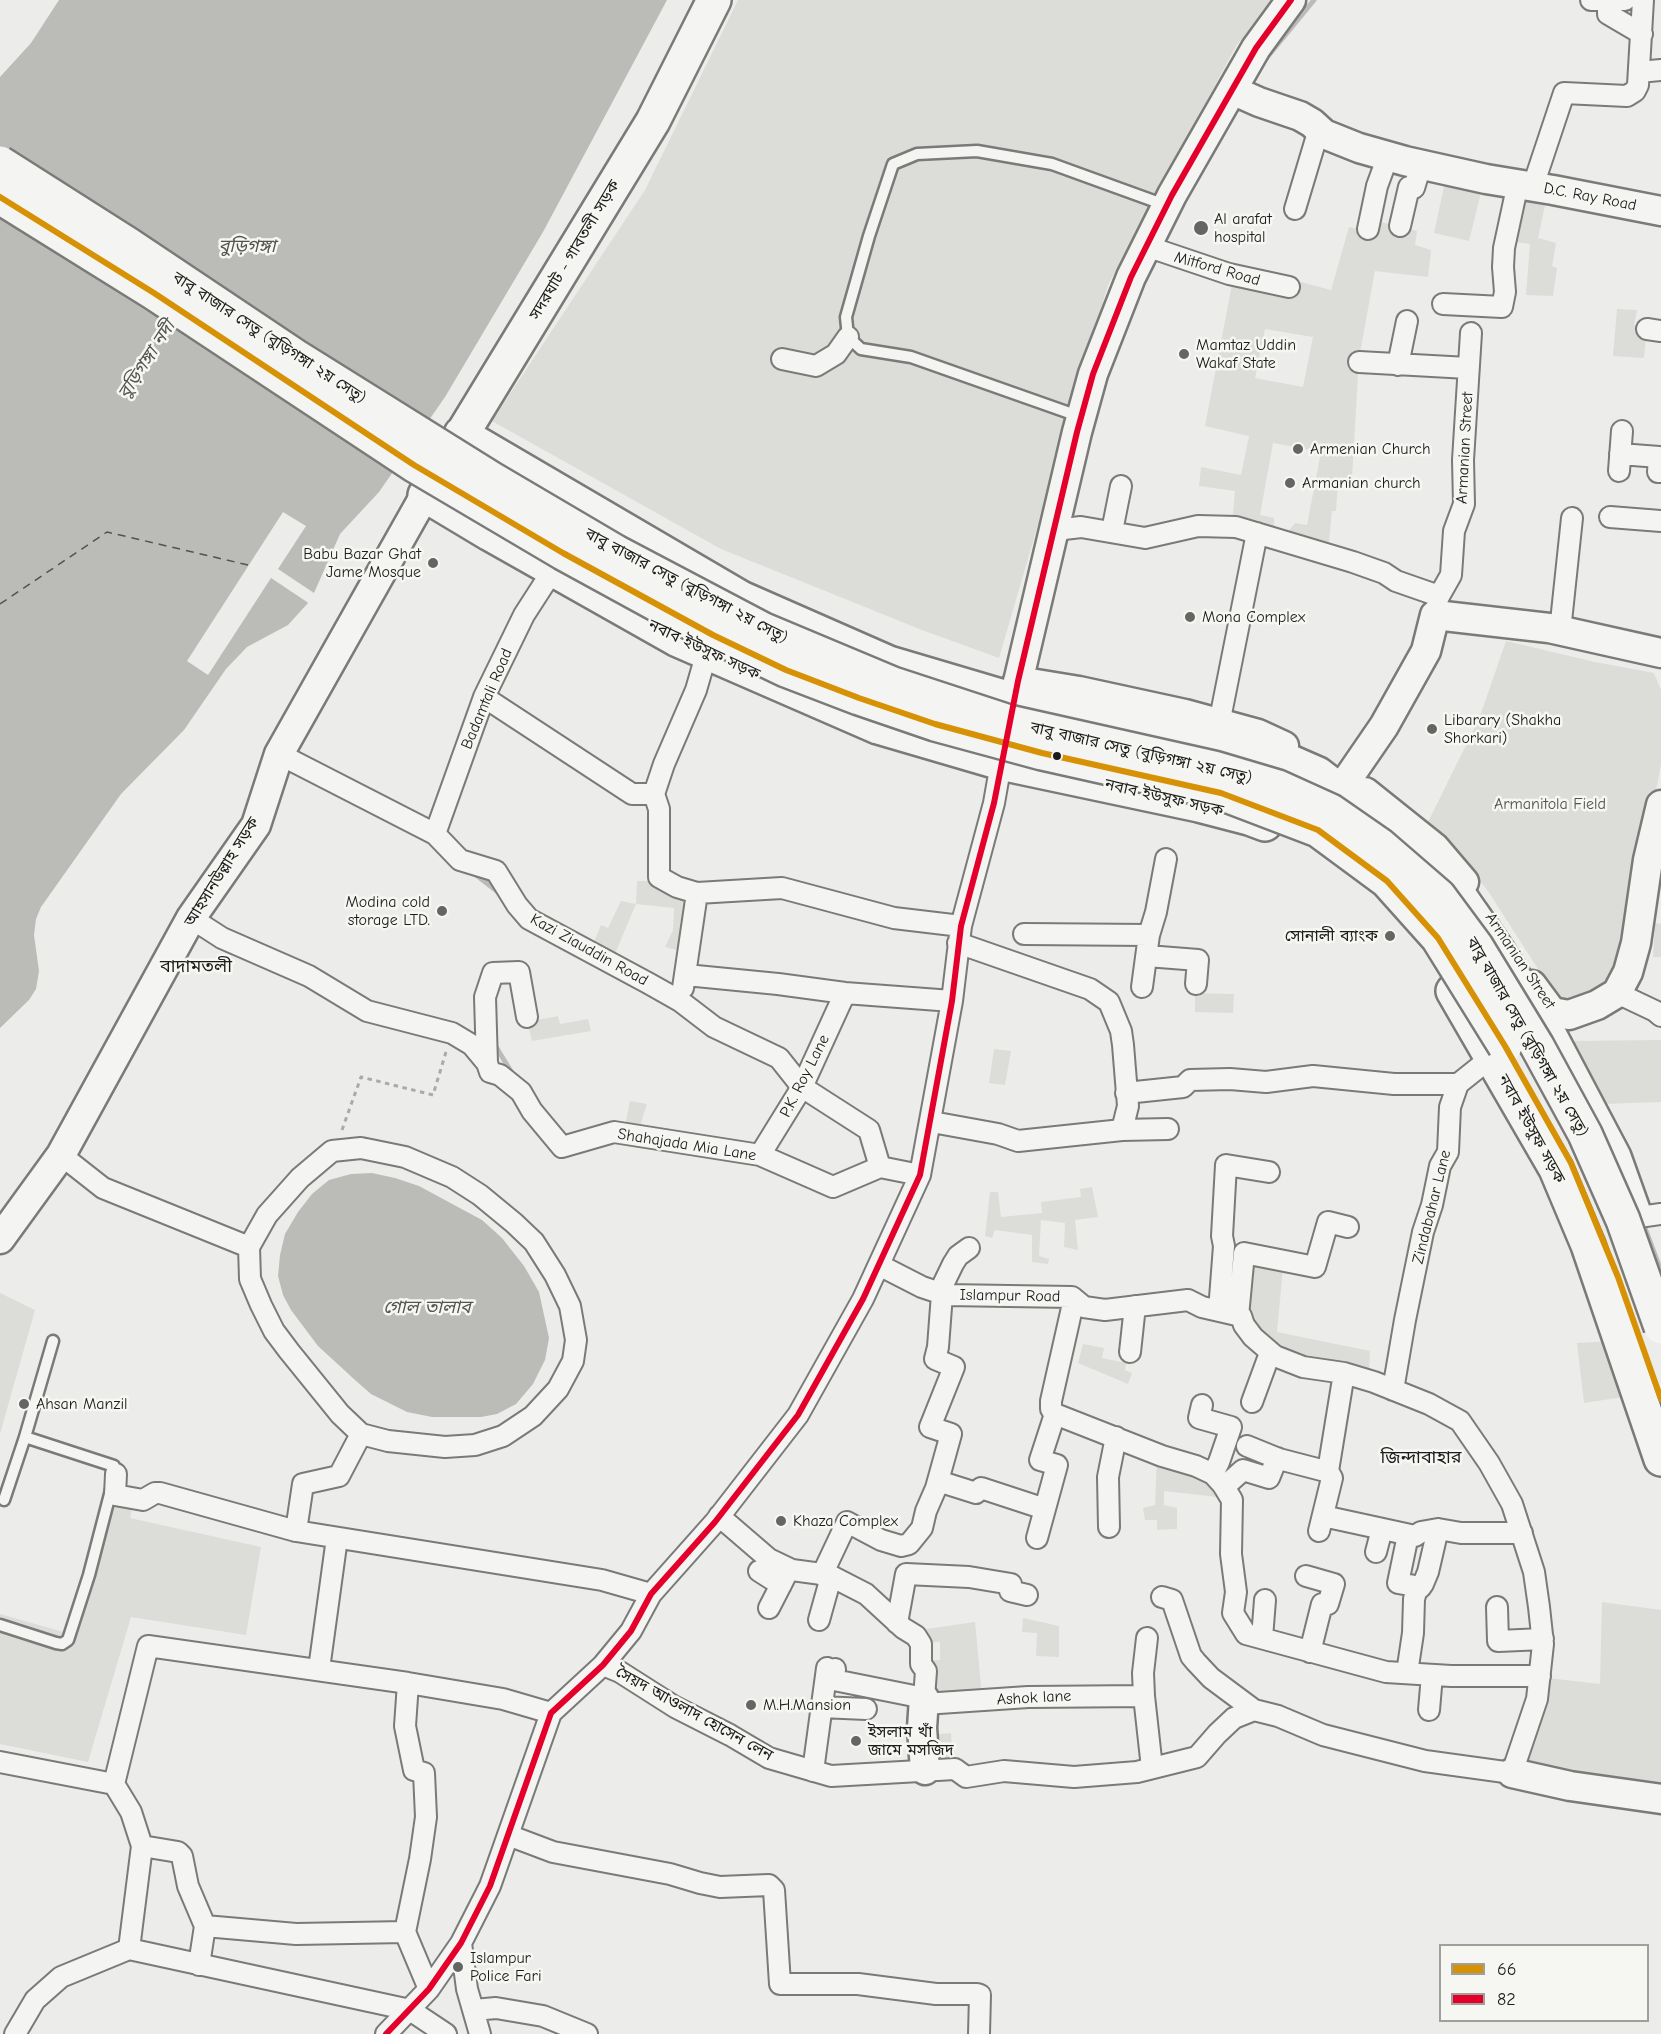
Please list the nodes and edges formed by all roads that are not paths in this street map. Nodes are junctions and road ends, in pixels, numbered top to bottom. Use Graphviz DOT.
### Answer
graph roads {
  1 [pos="714,0"];
  2 [pos="1291,0"];
  3 [pos="1591,0"];
  4 [pos="1625,0"];
  5 [pos="1643,0"];
  6 [pos="1608,1"];
  7 [pos="1642,34"];
  8 [pos="1661,70"];
  9 [pos="1639,72"];
  10 [pos="1233,90"];
  11 [pos="1318,129"];
  12 [pos="1388,156"];
  13 [pos="0,164"];
  14 [pos="1421,165"];
  15 [pos="1526,185"];
  16 [pos="0,197"];
  17 [pos="1166,206"];
  18 [pos="1295,208"];
  19 [pos="1661,211"];
  20 [pos="1400,226"];
  21 [pos="1368,229"];
  22 [pos="1146,246"];
  23 [pos="1288,287"];
  24 [pos="1443,304"];
  25 [pos="1407,321"];
  26 [pos="1471,333"];
  27 [pos="848,337"];
  28 [pos="782,359"];
  29 [pos="1359,362"];
  30 [pos="1398,365"];
  31 [pos="1468,369"];
  32 [pos="1081,417"];
  33 [pos="1622,431"];
  34 [pos="461,434"];
  35 [pos="1661,472"];
  36 [pos="1121,486"];
  37 [pos="425,495"];
  38 [pos="1610,517"];
  39 [pos="1572,518"];
  40 [pos="1661,520"];
  41 [pos="1112,531"];
  42 [pos="1257,533"];
  43 [pos="1054,534"];
  44 [pos="553,570"];
  45 [pos="1437,606"];
  46 [pos="1560,631"];
  47 [pos="710,644"];
  48 [pos="1661,652"];
  49 [pos="1016,690"];
  50 [pos="484,697"];
  51 [pos="1219,724"];
  52 [pos="279,754"];
  53 [pos="1001,763"];
  54 [pos="1349,777"];
  55 [pos="654,794"];
  56 [pos="1661,806"];
  57 [pos="435,834"];
  58 [pos="1166,859"];
  59 [pos="697,893"];
  60 [pos="191,918"];
  61 [pos="1024,934"];
  62 [pos="960,935"];
  63 [pos="1149,935"];
  64 [pos="1147,956"];
  65 [pos="686,975"];
  66 [pos="1196,984"];
  67 [pos="1142,987"];
  68 [pos="845,993"];
  69 [pos="1617,993"];
  70 [pos="680,1001"];
  71 [pos="952,1001"];
  72 [pos="1661,1016"];
  73 [pos="526,1017"];
  74 [pos="1498,1052"];
  75 [pos="487,1063"];
  76 [pos="1458,1084"];
  77 [pos="802,1087"];
  78 [pos="1126,1093"];
  79 [pos="932,1122"];
  80 [pos="1168,1129"];
  81 [pos="1122,1130"];
  82 [pos="61,1155"];
  83 [pos="760,1155"];
  84 [pos="880,1167"];
  85 [pos="1269,1172"];
  86 [pos="920,1175"];
  87 [pos="1640,1217"];
  88 [pos="1347,1227"];
  89 [pos="0,1239"];
  90 [pos="249,1247"];
  91 [pos="969,1248"];
  92 [pos="879,1265"];
  93 [pos="1661,1285"];
  94 [pos="940,1293"];
  95 [pos="1074,1299"];
  96 [pos="1135,1306"];
  97 [pos="1228,1313"];
  98 [pos="1661,1327"];
  99 [pos="53,1341"];
  100 [pos="1130,1352"];
  101 [pos="1270,1353"];
  102 [pos="1344,1373"];
  103 [pos="1393,1390"];
  104 [pos="1661,1399"];
  105 [pos="1252,1402"];
  106 [pos="1202,1405"];
  107 [pos="1055,1414"];
  108 [pos="361,1434"];
  109 [pos="25,1437"];
  110 [pos="1116,1437"];
  111 [pos="1247,1446"];
  112 [pos="1276,1458"];
  113 [pos="1661,1459"];
  114 [pos="1329,1472"];
  115 [pos="116,1474"];
  116 [pos="938,1481"];
  117 [pos="1218,1481"];
  118 [pos="4,1500"];
  119 [pos="1045,1509"];
  120 [pos="719,1516"];
  121 [pos="1109,1527"];
  122 [pos="1382,1529"];
  123 [pos="1438,1529"];
  124 [pos="296,1531"];
  125 [pos="1522,1533"];
  126 [pos="1408,1535"];
  127 [pos="337,1538"];
  128 [pos="1037,1538"];
  129 [pos="1376,1552"];
  130 [pos="759,1571"];
  131 [pos="827,1576"];
  132 [pos="1306,1576"];
  133 [pos="785,1577"];
  134 [pos="1421,1587"];
  135 [pos="651,1594"];
  136 [pos="1027,1595"];
  137 [pos="1162,1597"];
  138 [pos="1264,1600"];
  139 [pos="1497,1607"];
  140 [pos="769,1608"];
  141 [pos="819,1620"];
  142 [pos="897,1623"];
  143 [pos="0,1625"];
  144 [pos="1261,1637"];
  145 [pos="1147,1638"];
  146 [pos="1543,1639"];
  147 [pos="1310,1652"];
  148 [pos="603,1665"];
  149 [pos="319,1669"];
  150 [pos="1407,1673"];
  151 [pos="1432,1675"];
  152 [pos="1540,1676"];
  153 [pos="408,1683"];
  154 [pos="1144,1696"];
  155 [pos="924,1701"];
  156 [pos="821,1707"];
  157 [pos="866,1709"];
  158 [pos="1254,1710"];
  159 [pos="1429,1710"];
  160 [pos="551,1713"];
  161 [pos="0,1762"];
  162 [pos="1152,1768"];
  163 [pos="925,1770"];
  164 [pos="813,1771"];
  165 [pos="1512,1773"];
  166 [pos="114,1784"];
  167 [pos="1661,1798"];
  168 [pos="508,1834"];
  169 [pos="142,1846"];
  170 [pos="205,1926"];
  171 [pos="405,1932"];
  172 [pos="461,1943"];
  173 [pos="129,1949"];
  174 [pos="199,1965"];
  175 [pos="429,1989"];
  176 [pos="410,2010"];
  177 [pos="474,2010"];
  178 [pos="15,2034"];
  179 [pos="387,2034"];
  180 [pos="446,2034"];
  181 [pos="480,2034"];
  182 [pos="587,2034"];
  183 [pos="979,2034"];
  1 -- 34 [label="highway, সদরঘাট - গাবতলী সড়ক"];
  2 -- 10 [label="street"];
  3 -- 6 [label="street"];
  4 -- 6 [label="street"];
  5 -- 7 [label="street"];
  6 -- 7 [label="street"];
  7 -- 9 [label="street"];
  8 -- 9 [label="street"];
  9 -- 15 [label="street"];
  10 -- 11 [label="street"];
  10 -- 17 [label="street"];
  11 -- 12 [label="street"];
  11 -- 18 [label="street"];
  12 -- 14 [label="street"];
  12 -- 21 [label="street"];
  13 -- 87 [label="highway, বাবু বাজার সেতু (বুড়িগঙ্গা ২য় সেতু), bridge"];
  14 -- 15 [label="street"];
  14 -- 20 [label="street"];
  15 -- 19 [label="street, D.C. Ray Road"];
  15 -- 24 [label="street"];
  16 -- 47 [label="highway, বাবু বাজার সেতু (বুড়িগঙ্গা ২য় সেতু), bridge"];
  17 -- 22 [label="street"];
  17 -- 27 [label="lane"];
  22 -- 23 [label="street, Mitford Road"];
  22 -- 32 [label="street"];
  25 -- 30 [label="street"];
  26 -- 31 [label="street, Armanian Street"];
  27 -- 28 [label="street"];
  27 -- 32 [label="lane"];
  29 -- 30 [label="street, Armanian Street"];
  30 -- 31 [label="street, Armanian Street"];
  31 -- 45 [label="street, Armanian Street"];
  32 -- 43 [label="street"];
  33 -- 35 [label="street"];
  34 -- 37 [label="highway, সদরঘাট - গাবতলী সড়ক"];
  34 -- 49 [label="highway"];
  36 -- 41 [label="street"];
  37 -- 44 [label="highway, নবাব ইউসুফ সড়ক"];
  37 -- 52 [label="street, আহসানউল্লাহ সড়ক"];
  38 -- 40 [label="street"];
  39 -- 46 [label="street"];
  41 -- 42 [label="street"];
  41 -- 43 [label="street"];
  42 -- 45 [label="street"];
  42 -- 51 [label="street"];
  43 -- 49 [label="street"];
  44 -- 47 [label="highway, নবাব ইউসুফ সড়ক"];
  44 -- 50 [label="street, Badamtali Road"];
  45 -- 46 [label="street"];
  45 -- 54 [label="street, Armanian Street"];
  46 -- 48 [label="street"];
  47 -- 53 [label="highway, নবাব ইউসুফ সড়ক"];
  47 -- 55 [label="street"];
  47 -- 74 [label="highway, বাবু বাজার সেতু (বুড়িগঙ্গা ২য় সেতু), bridge"];
  49 -- 51 [label="street, Armanian Street"];
  49 -- 53 [label="street"];
  49 -- 87 [label="highway"];
  50 -- 55 [label="street"];
  50 -- 57 [label="street, Badamtali Road"];
  51 -- 54 [label="street, Armanian Street"];
  52 -- 57 [label="street, Kazi Ziauddin Road"];
  52 -- 60 [label="street, আহসানউল্লাহ সড়ক"];
  53 -- 62 [label="street"];
  53 -- 74 [label="highway, নবাব ইউসুফ সড়ক"];
  54 -- 69 [label="street, Armanian Street"];
  55 -- 59 [label="street"];
  56 -- 69 [label="street"];
  57 -- 70 [label="street, Kazi Ziauddin Road"];
  58 -- 63 [label="street"];
  59 -- 62 [label="street"];
  59 -- 65 [label="street"];
  60 -- 75 [label="street, Shahajada Mia Lane"];
  60 -- 82 [label="street, আহসানউল্লাহ সড়ক"];
  61 -- 63 [label="street"];
  62 -- 71 [label="street"];
  62 -- 78 [label="street"];
  63 -- 64 [label="street"];
  64 -- 66 [label="street"];
  64 -- 67 [label="street"];
  65 -- 68 [label="street"];
  65 -- 70 [label="street"];
  68 -- 71 [label="street"];
  68 -- 77 [label="street, P.K. Roy Lane"];
  69 -- 72 [label="street"];
  70 -- 77 [label="street, Kazi Ziauddin Road"];
  71 -- 79 [label="street"];
  73 -- 75 [label="street"];
  74 -- 76 [label="street"];
  74 -- 104 [label="highway"];
  74 -- 113 [label="highway, নবাব ইউসুফ সড়ক"];
  75 -- 83 [label="street, Shahajada Mia Lane"];
  76 -- 78 [label="street"];
  76 -- 103 [label="street, Zindabahar Lane"];
  77 -- 83 [label="street, P.K. Roy Lane"];
  77 -- 84 [label="street, Kazi Ziauddin Road"];
  78 -- 81 [label="street"];
  79 -- 81 [label="street"];
  79 -- 86 [label="street"];
  80 -- 81 [label="street"];
  82 -- 89 [label="street, আহসানউল্লাহ সড়ক"];
  82 -- 90 [label="street"];
  83 -- 84 [label="street, Shahajada Mia Lane"];
  84 -- 86 [label="street"];
  85 -- 97 [label="street"];
  86 -- 92 [label="street"];
  87 -- 93 [label="highway"];
  87 -- 98 [label="highway, বাবু বাজার সেতু (বুড়িগঙ্গা ২য় সেতু), bridge"];
  88 -- 97 [label="street"];
  90 -- 108 [label="street"];
  90 -- 108 [label="street"];
  91 -- 94 [label="street"];
  92 -- 94 [label="street, Islampur Road"];
  92 -- 120 [label="street"];
  94 -- 95 [label="street, Islampur Road"];
  94 -- 116 [label="street"];
  95 -- 96 [label="street, Islampur Road"];
  95 -- 107 [label="street"];
  96 -- 97 [label="street, Islampur Road"];
  96 -- 100 [label="street"];
  97 -- 101 [label="street"];
  99 -- 109 [label="lane"];
  101 -- 102 [label="street"];
  101 -- 105 [label="street"];
  102 -- 103 [label="street"];
  102 -- 114 [label="street"];
  103 -- 125 [label="street"];
  106 -- 117 [label="street"];
  107 -- 110 [label="street"];
  107 -- 119 [label="street"];
  108 -- 124 [label="street"];
  109 -- 115 [label="lane"];
  109 -- 118 [label="lane"];
  110 -- 117 [label="street"];
  110 -- 121 [label="street"];
  111 -- 112 [label="street"];
  112 -- 114 [label="street"];
  112 -- 117 [label="street"];
  114 -- 122 [label="street"];
  115 -- 124 [label="street"];
  115 -- 143 [label="lane"];
  116 -- 119 [label="street"];
  116 -- 131 [label="street"];
  117 -- 144 [label="street"];
  119 -- 128 [label="street"];
  120 -- 133 [label="street"];
  120 -- 135 [label="street"];
  122 -- 126 [label="street"];
  122 -- 129 [label="street"];
  123 -- 125 [label="street"];
  123 -- 126 [label="street"];
  123 -- 134 [label="street"];
  124 -- 127 [label="street"];
  125 -- 146 [label="street"];
  126 -- 134 [label="street"];
  127 -- 135 [label="street"];
  127 -- 149 [label="street"];
  130 -- 133 [label="street"];
  131 -- 133 [label="street"];
  131 -- 141 [label="street"];
  131 -- 142 [label="street"];
  132 -- 147 [label="street"];
  133 -- 140 [label="street"];
  134 -- 150 [label="street"];
  135 -- 148 [label="street"];
  136 -- 142 [label="street"];
  137 -- 158 [label="street"];
  138 -- 144 [label="street"];
  139 -- 146 [label="street"];
  142 -- 155 [label="street"];
  144 -- 147 [label="street"];
  145 -- 154 [label="street"];
  146 -- 152 [label="street"];
  147 -- 150 [label="street"];
  148 -- 160 [label="street"];
  148 -- 164 [label="street, সৈয়দ আওলাদ হোসেন লেন"];
  149 -- 153 [label="street"];
  149 -- 166 [label="street"];
  150 -- 151 [label="street"];
  151 -- 152 [label="street"];
  151 -- 159 [label="street"];
  152 -- 165 [label="street"];
  153 -- 160 [label="street"];
  153 -- 171 [label="street"];
  154 -- 155 [label="street, Ashok lane"];
  154 -- 162 [label="street"];
  155 -- 156 [label="street, Ashok lane"];
  155 -- 163 [label="street"];
  156 -- 157 [label="street"];
  156 -- 164 [label="street"];
  158 -- 162 [label="street, সৈয়দ আওলাদ হোসেন লেন"];
  158 -- 165 [label="street"];
  160 -- 168 [label="street"];
  161 -- 166 [label="street"];
  162 -- 163 [label="street, সৈয়দ আওলাদ হোসেন লেন"];
  163 -- 164 [label="street, সৈয়দ আওলাদ হোসেন লেন"];
  165 -- 167 [label="street"];
  166 -- 169 [label="street"];
  168 -- 172 [label="street"];
  168 -- 183 [label="street"];
  169 -- 170 [label="street"];
  169 -- 173 [label="street"];
  170 -- 171 [label="street"];
  170 -- 174 [label="street"];
  171 -- 175 [label="street"];
  172 -- 175 [label="street"];
  172 -- 177 [label="street"];
  173 -- 174 [label="street"];
  173 -- 178 [label="street"];
  174 -- 176 [label="street"];
  175 -- 176 [label="street"];
  176 -- 179 [label="street"];
  176 -- 180 [label="street"];
  177 -- 181 [label="street"];
  177 -- 182 [label="street"];
}
